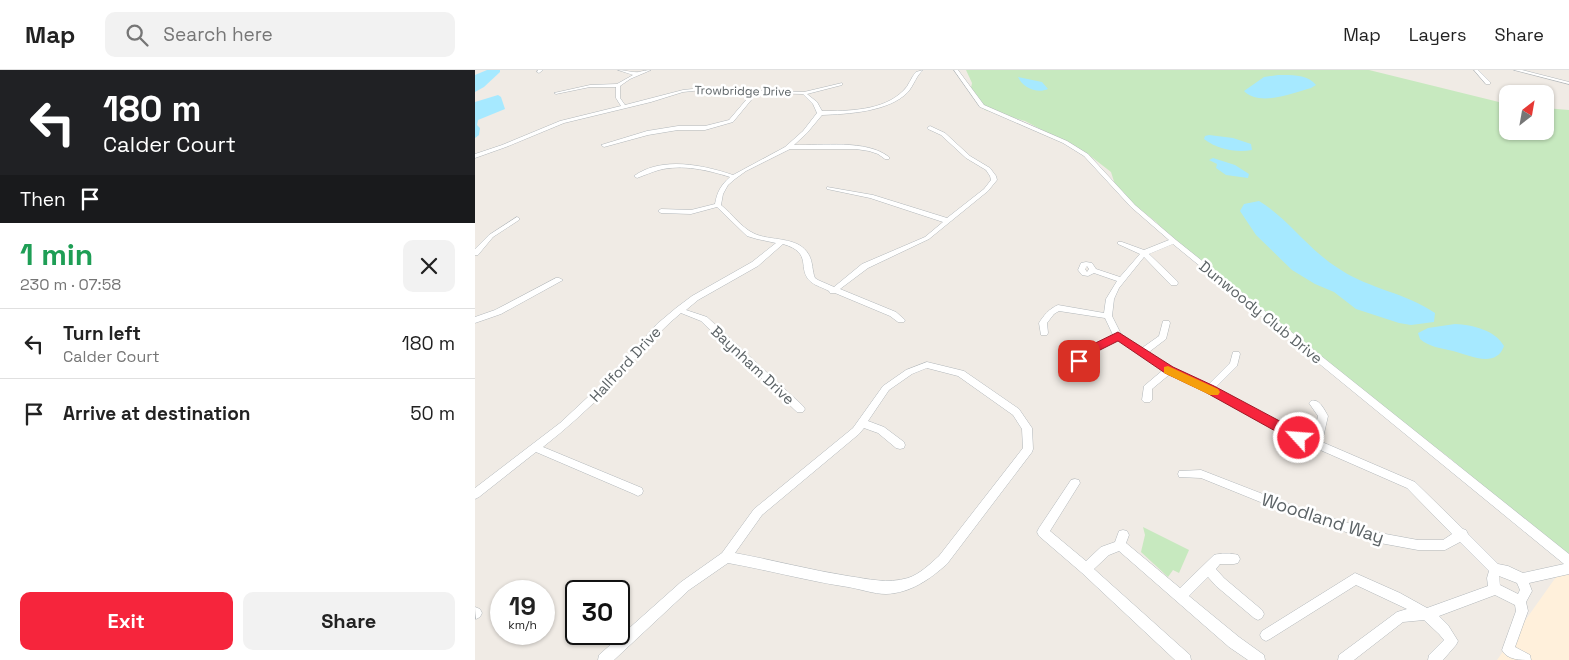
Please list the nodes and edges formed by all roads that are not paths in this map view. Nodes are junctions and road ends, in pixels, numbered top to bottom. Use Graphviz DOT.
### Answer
graph roads {
  1 [pos="620,70"];
  2 [pos="649,70"];
  3 [pos="919,70"];
  4 [pos="956,70"];
  5 [pos="1476,70"];
  6 [pos="1516,70"];
  7 [pos="636,74"];
  8 [pos="1488,82"];
  9 [pos="1569,83"];
  10 [pos="618,84"];
  11 [pos="840,84"];
  12 [pos="756,91"];
  13 [pos="556,93"];
  14 [pos="804,93"];
  15 [pos="623,106"];
  16 [pos="820,113"];
  17 [pos="930,128"];
  18 [pos="604,146"];
  19 [pos="789,147"];
  20 [pos="475,156"];
  21 [pos="887,158"];
  22 [pos="637,176"];
  23 [pos="735,177"];
  24 [pos="829,188"];
  25 [pos="719,205"];
  26 [pos="661,211"];
  27 [pos="517,219"];
  28 [pos="948,221"];
  29 [pos="1174,241"];
  30 [pos="781,242"];
  31 [pos="1121,243"];
  32 [pos="475,253"];
  33 [pos="1144,253"];
  34 [pos="1094,271"];
  35 [pos="559,280"];
  36 [pos="1120,280"];
  37 [pos="1175,283"];
  38 [pos="833,290"];
  39 [pos="679,310"];
  40 [pos="1108,316"];
  41 [pos="475,320"];
  42 [pos="901,320"];
  43 [pos="1165,323"];
  44 [pos="1044,333"];
  45 [pos="1118,336"];
  46 [pos="1143,352"];
  47 [pos="1236,354"];
  48 [pos="1079,361"];
  49 [pos="1169,370"];
  50 [pos="1209,389"];
  51 [pos="1147,400"];
  52 [pos="1314,403"];
  53 [pos="800,409"];
  54 [pos="862,423"];
  55 [pos="900,445"];
  56 [pos="1316,446"];
  57 [pos="536,448"];
  58 [pos="1183,474"];
  59 [pos="1075,483"];
  60 [pos="638,490"];
  61 [pos="475,494"];
  62 [pos="1462,534"];
  63 [pos="726,557"];
  64 [pos="1234,559"];
  65 [pos="1569,561"];
  66 [pos="1569,568"];
  67 [pos="1086,569"];
  68 [pos="1208,569"];
  69 [pos="1495,569"];
  70 [pos="1522,579"];
  71 [pos="1495,589"];
  72 [pos="1180,596"];
  73 [pos="1520,601"];
  74 [pos="1258,614"];
  75 [pos="1429,614"];
  76 [pos="1266,635"];
  77 [pos="1509,650"];
  78 [pos="604,660"];
  79 [pos="1185,660"];
  80 [pos="1259,660"];
  81 [pos="1345,660"];
  82 [pos="1434,660"];
  83 [pos="1525,660"];
  1 -- 7 [label="street"];
  2 -- 7 [label="street"];
  3 -- 16 [label="street"];
  4 -- 29 [label="street, Dunwoody Club Drive"];
  5 -- 8 [label="street"];
  6 -- 9 [label="street"];
  7 -- 10 [label="street"];
  10 -- 13 [label="street"];
  10 -- 15 [label="street"];
  11 -- 14 [label="street"];
  12 -- 14 [label="street, Trowbridge Drive"];
  12 -- 15 [label="street, Trowbridge Drive"];
  12 -- 18 [label="street"];
  14 -- 16 [label="street, Trowbridge Drive"];
  15 -- 20 [label="street, Trowbridge Drive"];
  16 -- 19 [label="street"];
  17 -- 28 [label="street"];
  19 -- 21 [label="street"];
  19 -- 23 [label="street"];
  22 -- 23 [label="street"];
  23 -- 25 [label="street"];
  24 -- 28 [label="street"];
  25 -- 26 [label="street"];
  25 -- 30 [label="street"];
  27 -- 32 [label="street"];
  28 -- 38 [label="street"];
  29 -- 33 [label="street"];
  29 -- 65 [label="street, Dunwoody Club Drive"];
  30 -- 38 [label="street"];
  30 -- 39 [label="street, Hallford Drive"];
  31 -- 33 [label="street"];
  33 -- 36 [label="street"];
  33 -- 37 [label="street"];
  34 -- 36 [label="street"];
  35 -- 41 [label="street"];
  36 -- 40 [label="street"];
  38 -- 42 [label="street"];
  39 -- 53 [label="street, Baynham Drive"];
  39 -- 57 [label="street, Hallford Drive"];
  40 -- 44 [label="street"];
  40 -- 45 [label="street"];
  43 -- 46 [label="street"];
  45 -- 46 [label="street"];
  45 -- 48 [label="street"];
  46 -- 49 [label="street"];
  47 -- 50 [label="street"];
  49 -- 50 [label="street"];
  49 -- 51 [label="street"];
  50 -- 56 [label="street"];
  52 -- 56 [label="street"];
  54 -- 55 [label="street"];
  54 -- 63 [label="street"];
  54 -- 63 [label="street"];
  56 -- 62 [label="street"];
  57 -- 60 [label="street"];
  57 -- 61 [label="street, Hallford Drive"];
  58 -- 62 [label="street, Woodland Way"];
  59 -- 67 [label="street"];
  62 -- 69 [label="street"];
  63 -- 78 [label="street"];
  64 -- 68 [label="street"];
  66 -- 70 [label="street"];
  67 -- 72 [label="street"];
  67 -- 79 [label="street"];
  68 -- 72 [label="street"];
  68 -- 74 [label="street"];
  69 -- 70 [label="street"];
  69 -- 71 [label="street"];
  70 -- 73 [label="street"];
  71 -- 73 [label="street"];
  71 -- 75 [label="street"];
  72 -- 80 [label="street"];
  73 -- 77 [label="street"];
  75 -- 76 [label="street"];
  75 -- 81 [label="street"];
  75 -- 82 [label="street"];
  77 -- 83 [label="street"];
}
